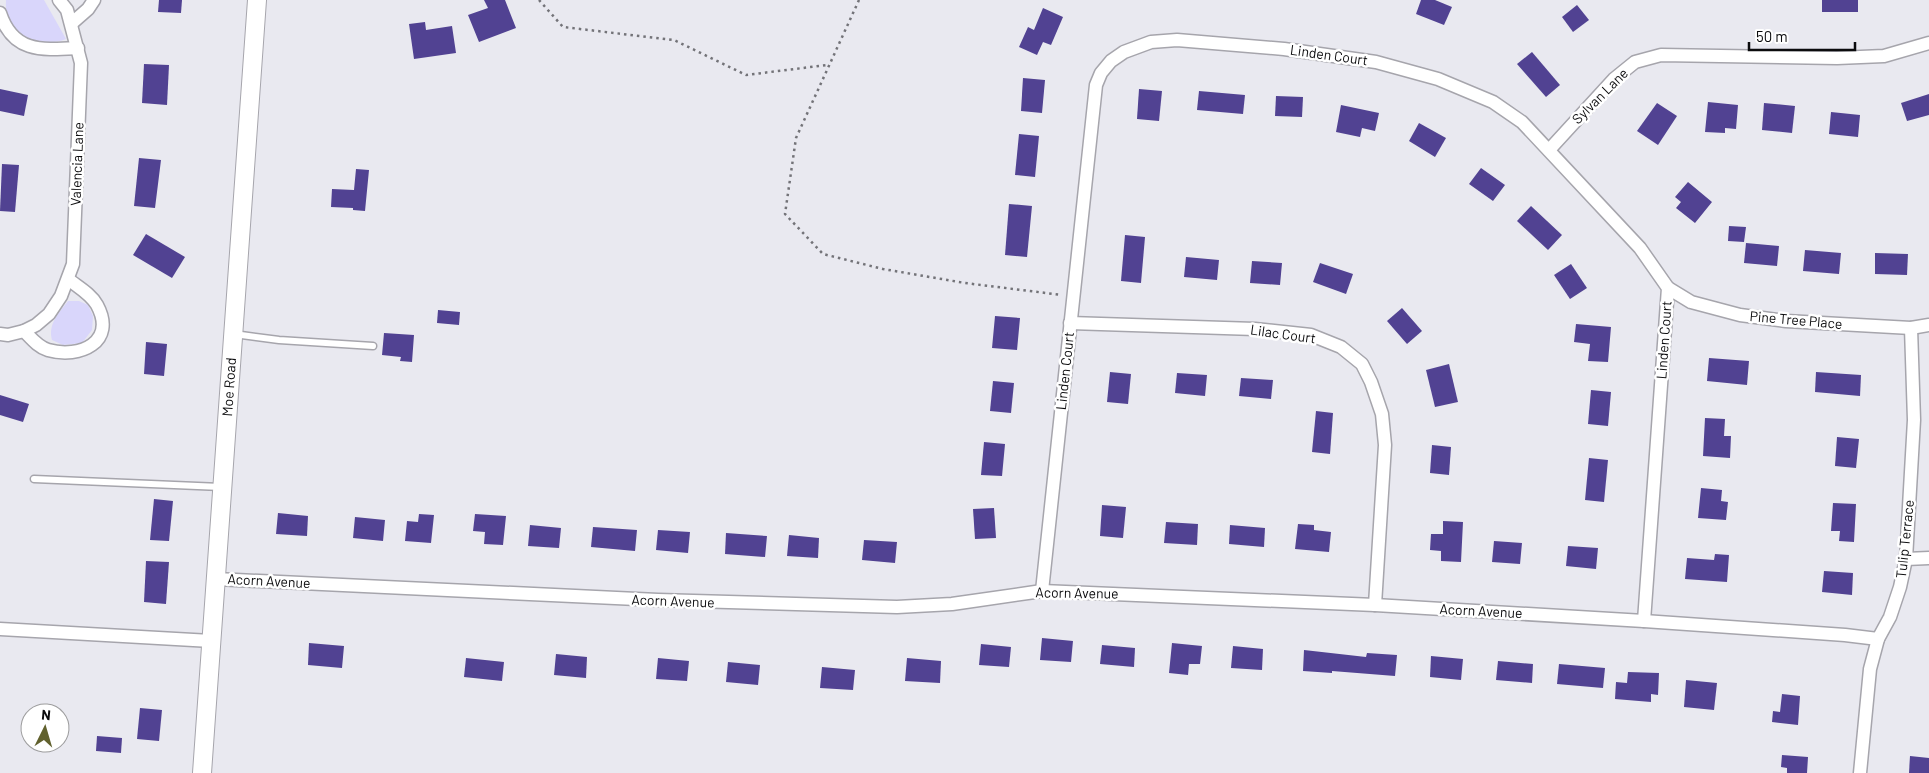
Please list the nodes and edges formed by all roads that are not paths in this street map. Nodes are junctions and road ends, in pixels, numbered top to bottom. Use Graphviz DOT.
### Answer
graph roads {
  1 [pos="1,0"];
  2 [pos="58,0"];
  3 [pos="94,0"];
  4 [pos="257,0"];
  5 [pos="0,6"];
  6 [pos="0,13"];
  7 [pos="72,23"];
  8 [pos="1929,43"];
  9 [pos="78,48"];
  10 [pos="1549,150"];
  11 [pos="68,279"];
  12 [pos="1668,288"];
  13 [pos="1070,323"];
  14 [pos="1929,325"];
  15 [pos="1911,328"];
  16 [pos="24,331"];
  17 [pos="0,334"];
  18 [pos="233,334"];
  19 [pos="373,346"];
  20 [pos="34,479"];
  21 [pos="222,487"];
  22 [pos="1929,558"];
  23 [pos="1906,559"];
  24 [pos="216,579"];
  25 [pos="1042,591"];
  26 [pos="1375,605"];
  27 [pos="1644,621"];
  28 [pos="0,629"];
  29 [pos="1878,639"];
  30 [pos="211,641"];
  31 [pos="202,773"];
  32 [pos="1860,773"];
  1 -- 5 [label="street"];
  2 -- 7 [label="street, Valencia Lane"];
  3 -- 7 [label="street"];
  4 -- 18 [label="street, Moe Road"];
  6 -- 9 [label="street"];
  7 -- 9 [label="street, Valencia Lane"];
  8 -- 10 [label="street, Sylvan Lane"];
  9 -- 11 [label="street, Valencia Lane"];
  10 -- 12 [label="street, Linden Court"];
  10 -- 13 [label="street, Linden Court"];
  11 -- 16 [label="street, Valencia Lane"];
  11 -- 16 [label="street"];
  12 -- 15 [label="street, Pine Tree Place"];
  12 -- 27 [label="street, Linden Court"];
  13 -- 25 [label="street, Linden Court"];
  13 -- 26 [label="street, Lilac Court"];
  14 -- 15 [label="street, Pine Tree Place"];
  15 -- 23 [label="street, Tulip Terrace"];
  16 -- 17 [label="street, Valencia Lane"];
  18 -- 19 [label="lane"];
  18 -- 21 [label="street, Moe Road"];
  20 -- 21 [label="lane"];
  21 -- 24 [label="street, Moe Road"];
  22 -- 23 [label="street"];
  23 -- 29 [label="street, Tulip Terrace"];
  24 -- 25 [label="street, Acorn Avenue"];
  24 -- 30 [label="street, Moe Road"];
  25 -- 26 [label="street, Acorn Avenue"];
  26 -- 27 [label="street, Acorn Avenue"];
  27 -- 29 [label="street, Acorn Avenue"];
  28 -- 30 [label="street"];
  29 -- 32 [label="street, Tulip Terrace"];
  30 -- 31 [label="street, Moe Road"];
}
